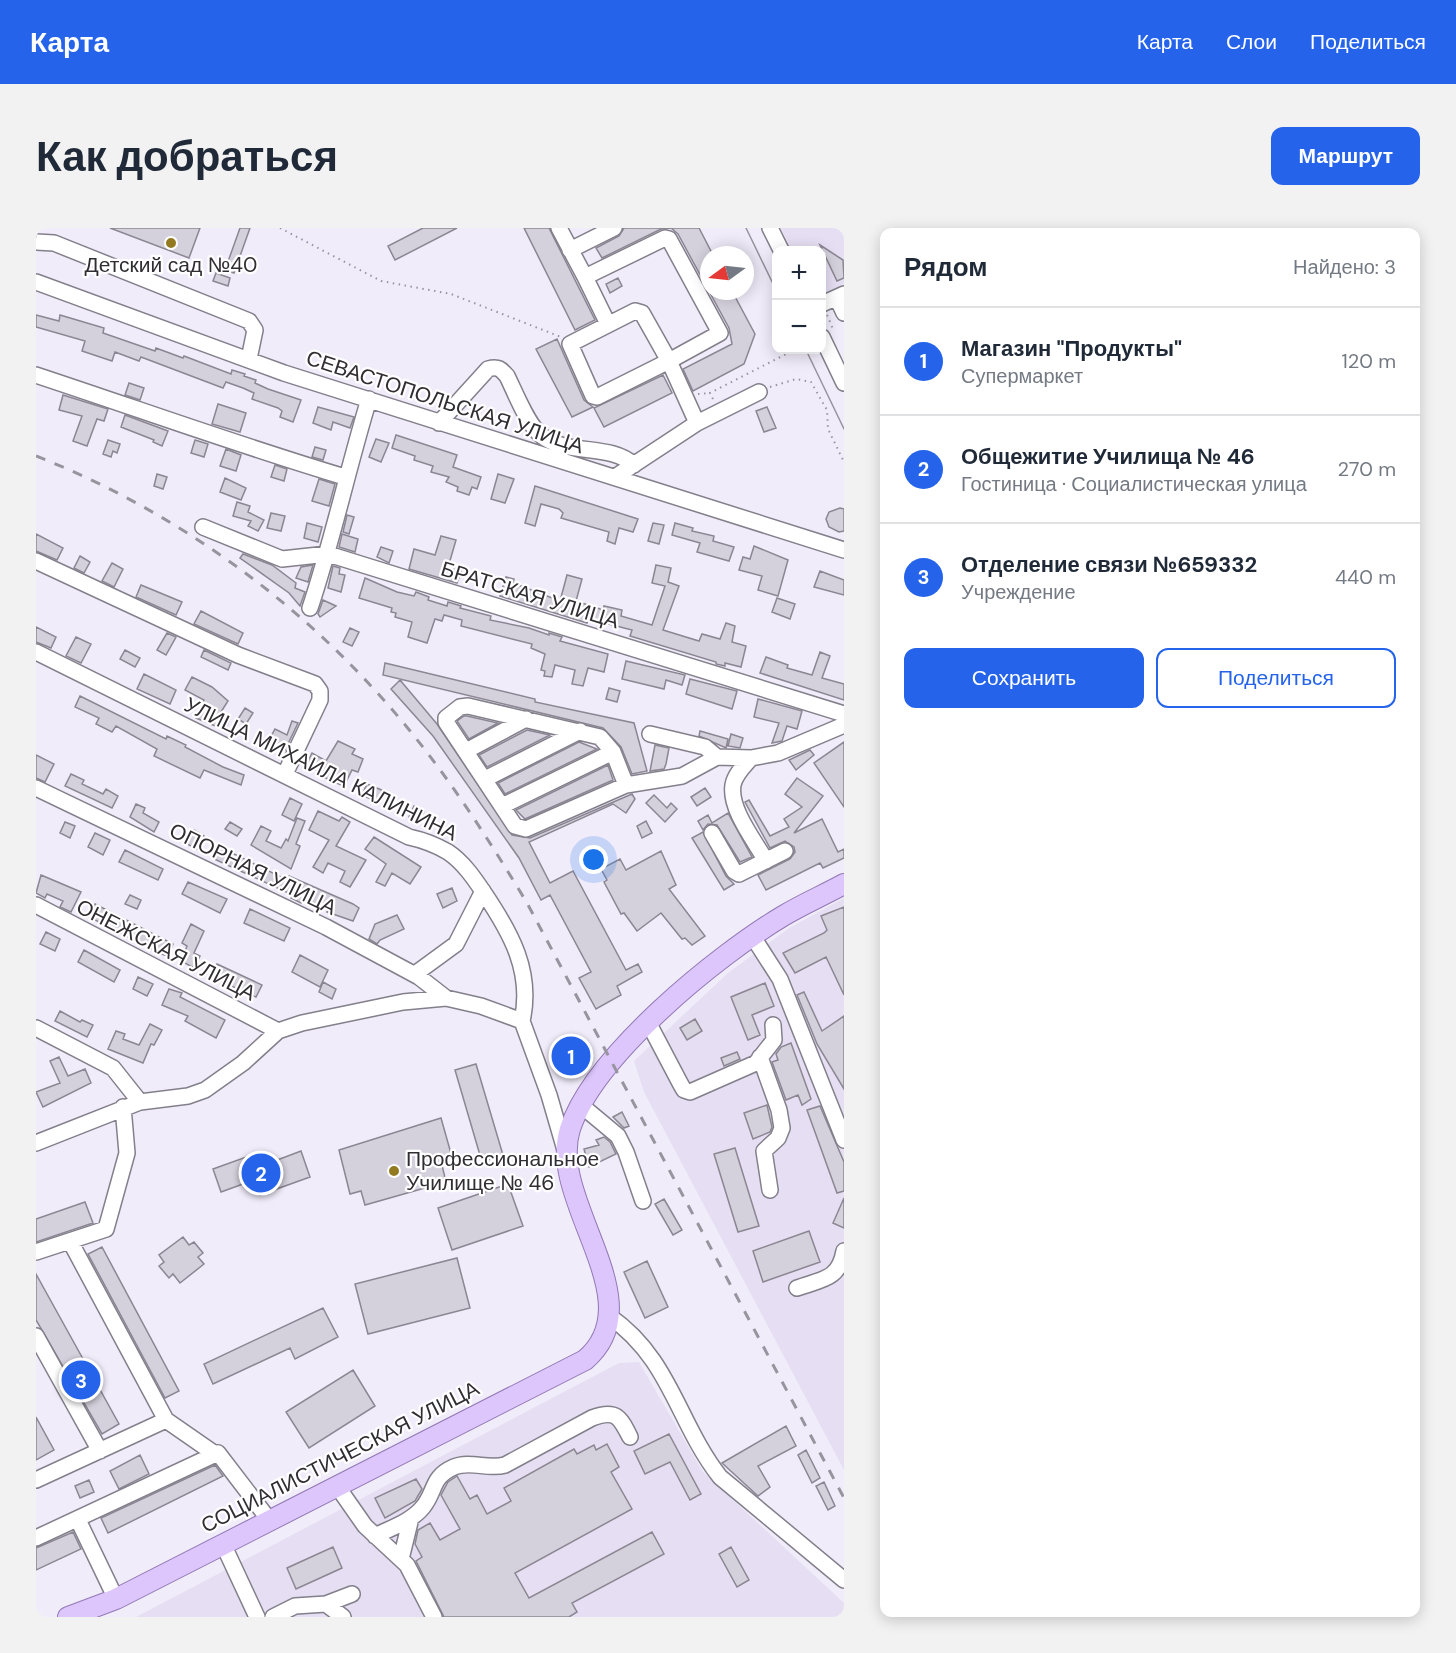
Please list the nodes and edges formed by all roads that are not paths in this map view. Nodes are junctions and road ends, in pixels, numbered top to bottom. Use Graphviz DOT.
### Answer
graph roads {
  1 [pos="559,228"];
  2 [pos="614,228"];
  3 [pos="770,228"];
  4 [pos="36,242"];
  5 [pos="779,246"];
  6 [pos="570,250"];
  7 [pos="585,277"];
  8 [pos="36,282"];
  9 [pos="840,296"];
  10 [pos="826,307"];
  11 [pos="844,313"];
  12 [pos="608,324"];
  13 [pos="826,345"];
  14 [pos="249,359"];
  15 [pos="669,361"];
  16 [pos="36,375"];
  17 [pos="844,383"];
  18 [pos="759,392"];
  19 [pos="369,399"];
  20 [pos="439,423"];
  21 [pos="697,423"];
  22 [pos="633,465"];
  23 [pos="345,477"];
  24 [pos="615,477"];
  25 [pos="203,527"];
  26 [pos="844,550"];
  27 [pos="328,554"];
  28 [pos="36,561"];
  29 [pos="309,608"];
  30 [pos="36,652"];
  31 [pos="844,714"];
  32 [pos="526,719"];
  33 [pos="844,724"];
  34 [pos="580,731"];
  35 [pos="650,734"];
  36 [pos="466,751"];
  37 [pos="612,752"];
  38 [pos="717,757"];
  39 [pos="751,758"];
  40 [pos="285,774"];
  41 [pos="485,779"];
  42 [pos="626,784"];
  43 [pos="36,788"];
  44 [pos="502,806"];
  45 [pos="712,833"];
  46 [pos="785,851"];
  47 [pos="766,861"];
  48 [pos="844,884"];
  49 [pos="483,891"];
  50 [pos="36,905"];
  51 [pos="753,937"];
  52 [pos="415,974"];
  53 [pos="446,998"];
  54 [pos="522,1021"];
  55 [pos="649,1024"];
  56 [pos="773,1025"];
  57 [pos="36,1028"];
  58 [pos="278,1031"];
  59 [pos="760,1057"];
  60 [pos="140,1102"];
  61 [pos="582,1106"];
  62 [pos="123,1107"];
  63 [pos="844,1140"];
  64 [pos="36,1143"];
  65 [pos="566,1153"];
  66 [pos="771,1190"];
  67 [pos="643,1201"];
  68 [pos="70,1241"];
  69 [pos="844,1251"];
  70 [pos="36,1252"];
  71 [pos="797,1288"];
  72 [pos="609,1316"];
  73 [pos="36,1336"];
  74 [pos="166,1420"];
  75 [pos="630,1437"];
  76 [pos="100,1451"];
  77 [pos="215,1454"];
  78 [pos="37,1476"];
  79 [pos="337,1486"];
  80 [pos="411,1518"];
  81 [pos="270,1521"];
  82 [pos="80,1524"];
  83 [pos="375,1536"];
  84 [pos="36,1538"];
  85 [pos="223,1544"];
  86 [pos="401,1559"];
  87 [pos="844,1580"];
  88 [pos="352,1594"];
  89 [pos="116,1599"];
  90 [pos="326,1604"];
  91 [pos="68,1617"];
  92 [pos="257,1617"];
  93 [pos="273,1617"];
  94 [pos="344,1617"];
  95 [pos="434,1617"];
  1 -- 6 [label="street"];
  2 -- 6 [label="street"];
  3 -- 5 [label="street"];
  4 -- 14 [label="street"];
  6 -- 7 [label="street"];
  7 -- 12 [label="street"];
  7 -- 15 [label="street"];
  8 -- 14 [label="street, СЕВАСТОПОЛЬСКАЯ УЛИЦА"];
  9 -- 10 [label="street"];
  9 -- 11 [label="street"];
  12 -- 15 [label="street"];
  12 -- 15 [label="street"];
  13 -- 17 [label="street"];
  14 -- 19 [label="street, СЕВАСТОПОЛЬСКАЯ УЛИЦА"];
  15 -- 21 [label="street"];
  16 -- 23 [label="street"];
  18 -- 21 [label="street"];
  19 -- 20 [label="street, СЕВАСТОПОЛЬСКАЯ УЛИЦА"];
  19 -- 23 [label="street"];
  20 -- 22 [label="street"];
  20 -- 24 [label="street, СЕВАСТОПОЛЬСКАЯ УЛИЦА"];
  21 -- 22 [label="street"];
  22 -- 24 [label="street"];
  23 -- 27 [label="street"];
  24 -- 26 [label="street, СЕВАСТОПОЛЬСКАЯ УЛИЦА"];
  25 -- 27 [label="street, БРАТСКАЯ УЛИЦА"];
  27 -- 29 [label="street"];
  27 -- 31 [label="street, БРАТСКАЯ УЛИЦА"];
  28 -- 40 [label="street"];
  30 -- 40 [label="street, УЛИЦА МИХАИЛА КАЛИНИНА"];
  32 -- 34 [label="street"];
  32 -- 36 [label="street"];
  32 -- 36 [label="street"];
  33 -- 39 [label="street"];
  34 -- 37 [label="street"];
  34 -- 41 [label="street"];
  35 -- 38 [label="street"];
  36 -- 41 [label="street"];
  37 -- 42 [label="street"];
  37 -- 44 [label="street"];
  38 -- 39 [label="street"];
  38 -- 42 [label="street"];
  39 -- 47 [label="street"];
  40 -- 49 [label="street, УЛИЦА МИХАИЛА КАЛИНИНА"];
  41 -- 44 [label="street"];
  42 -- 44 [label="street"];
  43 -- 52 [label="street, ОПОРНАЯ УЛИЦА"];
  45 -- 47 [label="street"];
  46 -- 47 [label="street"];
  48 -- 51 [label="main road, СОЦИАЛИСТИЧЕСКАЯ УЛИЦА"];
  49 -- 52 [label="street"];
  49 -- 54 [label="street, УЛИЦА МИХАИЛА КАЛИНИНА"];
  50 -- 58 [label="street, ОНЕЖСКАЯ УЛИЦА"];
  51 -- 55 [label="main road, СОЦИАЛИСТИЧЕСКАЯ УЛИЦА"];
  51 -- 63 [label="street"];
  52 -- 53 [label="street, ОПОРНАЯ УЛИЦА"];
  53 -- 54 [label="street"];
  53 -- 58 [label="street"];
  54 -- 65 [label="street, СОЦИАЛИСТИЧЕСКАЯ УЛИЦА"];
  55 -- 59 [label="street"];
  55 -- 61 [label="main road, СОЦИАЛИСТИЧЕСКАЯ УЛИЦА"];
  56 -- 59 [label="street"];
  57 -- 60 [label="street"];
  58 -- 60 [label="street"];
  59 -- 66 [label="street"];
  60 -- 62 [label="street"];
  61 -- 65 [label="main road, СОЦИАЛИСТИЧЕСКАЯ УЛИЦА"];
  61 -- 67 [label="street"];
  62 -- 64 [label="street"];
  62 -- 68 [label="street"];
  65 -- 72 [label="main road, СОЦИАЛИСТИЧЕСКАЯ УЛИЦА"];
  68 -- 70 [label="street"];
  68 -- 74 [label="street"];
  69 -- 71 [label="street"];
  72 -- 79 [label="main road, СОЦИАЛИСТИЧЕСКАЯ УЛИЦА"];
  72 -- 87 [label="street"];
  73 -- 76 [label="street"];
  74 -- 76 [label="street"];
  74 -- 77 [label="street"];
  75 -- 80 [label="street"];
  76 -- 78 [label="street"];
  77 -- 81 [label="street"];
  77 -- 84 [label="street"];
  79 -- 81 [label="main road, СОЦИАЛИСТИЧЕСКАЯ УЛИЦА"];
  79 -- 83 [label="street"];
  80 -- 83 [label="street"];
  80 -- 86 [label="street"];
  81 -- 85 [label="main road, СОЦИАЛИСТИЧЕСКАЯ УЛИЦА"];
  82 -- 89 [label="street"];
  83 -- 86 [label="street"];
  85 -- 89 [label="main road, СОЦИАЛИСТИЧЕСКАЯ УЛИЦА"];
  85 -- 92 [label="street"];
  86 -- 95 [label="street"];
  88 -- 90 [label="street"];
  89 -- 91 [label="main road, СОЦИАЛИСТИЧЕСКАЯ УЛИЦА"];
  90 -- 93 [label="street"];
  90 -- 94 [label="street"];
}
